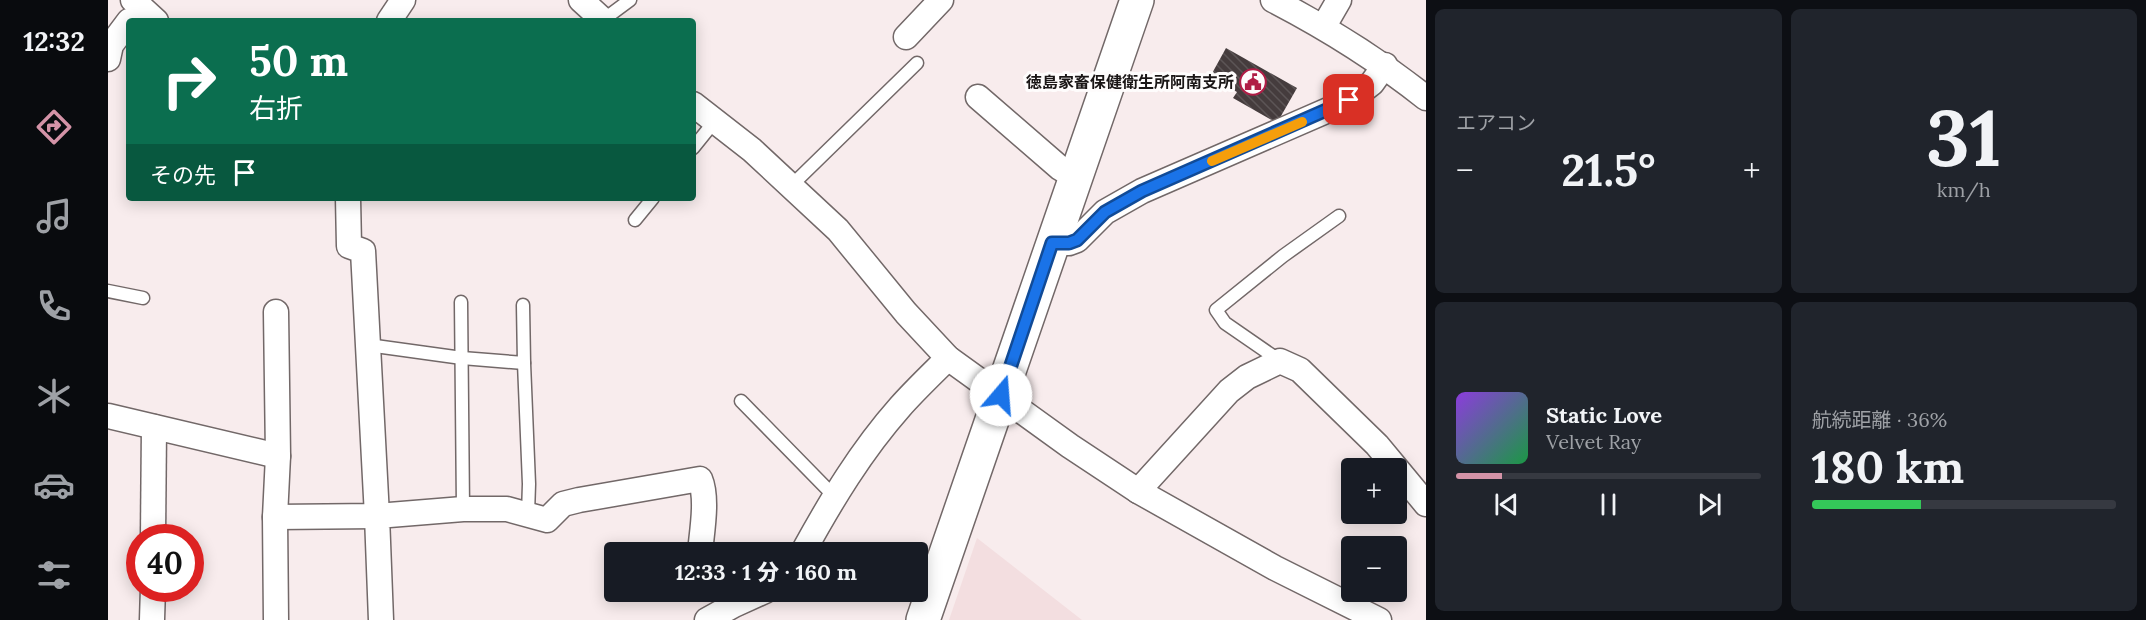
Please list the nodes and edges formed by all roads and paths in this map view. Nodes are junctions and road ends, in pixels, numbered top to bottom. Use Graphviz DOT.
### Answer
graph roads {
  1 [pos="403,0"];
  2 [pos="581,0"];
  3 [pos="630,0"];
  4 [pos="941,0"];
  5 [pos="1137,0"];
  6 [pos="1273,0"];
  7 [pos="1339,0"];
  8 [pos="391,18"];
  9 [pos="601,18"];
  10 [pos="608,18"];
  11 [pos="1324,26"];
  12 [pos="126,27"];
  13 [pos="906,37"];
  14 [pos="108,59"];
  15 [pos="917,63"];
  16 [pos="1385,65"];
  17 [pos="978,97"];
  18 [pos="1426,98"];
  19 [pos="696,107"];
  20 [pos="714,122"];
  21 [pos="696,144"];
  22 [pos="1075,177"];
  23 [pos="791,186"];
  24 [pos="348,201"];
  25 [pos="651,201"];
  26 [pos="1339,216"];
  27 [pos="635,220"];
  28 [pos="1052,243"];
  29 [pos="108,291"];
  30 [pos="144,298"];
  31 [pos="461,302"];
  32 [pos="523,305"];
  33 [pos="276,312"];
  34 [pos="368,345"];
  35 [pos="462,358"];
  36 [pos="948,358"];
  37 [pos="1280,361"];
  38 [pos="524,363"];
  39 [pos="1001,395"];
  40 [pos="741,401"];
  41 [pos="108,416"];
  42 [pos="154,427"];
  43 [pos="278,456"];
  44 [pos="1138,491"];
  45 [pos="834,496"];
  46 [pos="1426,504"];
  47 [pos="463,509"];
  48 [pos="528,514"];
  49 [pos="377,516"];
  50 [pos="275,517"];
  51 [pos="153,524"];
  52 [pos="701,542"];
  53 [pos="809,542"];
  54 [pos="153,602"];
  55 [pos="725,602"];
  56 [pos="152,620"];
  57 [pos="276,620"];
  58 [pos="381,620"];
  59 [pos="707,620"];
  60 [pos="923,620"];
  61 [pos="1379,620"];
  1 -- 8 [label="street"];
  2 -- 9 [label="street"];
  3 -- 10 [label="lane"];
  4 -- 13 [label="street"];
  5 -- 22 [label="street"];
  6 -- 11 [label="street"];
  7 -- 11 [label="street"];
  11 -- 16 [label="street"];
  12 -- 14 [label="street"];
  15 -- 23 [label="lane"];
  16 -- 18 [label="street"];
  16 -- 28 [label="street"];
  17 -- 22 [label="street"];
  19 -- 20 [label="street"];
  20 -- 21 [label="lane"];
  20 -- 23 [label="street"];
  22 -- 28 [label="street"];
  23 -- 36 [label="street"];
  24 -- 34 [label="street"];
  25 -- 27 [label="lane"];
  26 -- 37 [label="lane"];
  28 -- 39 [label="street"];
  29 -- 30 [label="lane"];
  31 -- 35 [label="lane"];
  32 -- 38 [label="lane"];
  33 -- 43 [label="street"];
  34 -- 35 [label="lane"];
  34 -- 49 [label="street"];
  35 -- 38 [label="lane"];
  35 -- 47 [label="lane"];
  36 -- 39 [label="street"];
  36 -- 45 [label="street"];
  37 -- 44 [label="street"];
  37 -- 46 [label="street"];
  38 -- 48 [label="lane"];
  39 -- 44 [label="street"];
  39 -- 60 [label="street"];
  40 -- 45 [label="lane"];
  41 -- 42 [label="street"];
  42 -- 43 [label="street"];
  42 -- 51 [label="street"];
  43 -- 50 [label="street"];
  44 -- 61 [label="street"];
  45 -- 53 [label="street"];
  47 -- 48 [label="street"];
  47 -- 49 [label="street"];
  48 -- 52 [label="street"];
  49 -- 50 [label="street"];
  49 -- 58 [label="street"];
  50 -- 57 [label="street"];
  54 -- 56 [label="street"];
  55 -- 59 [label="street"];
}
